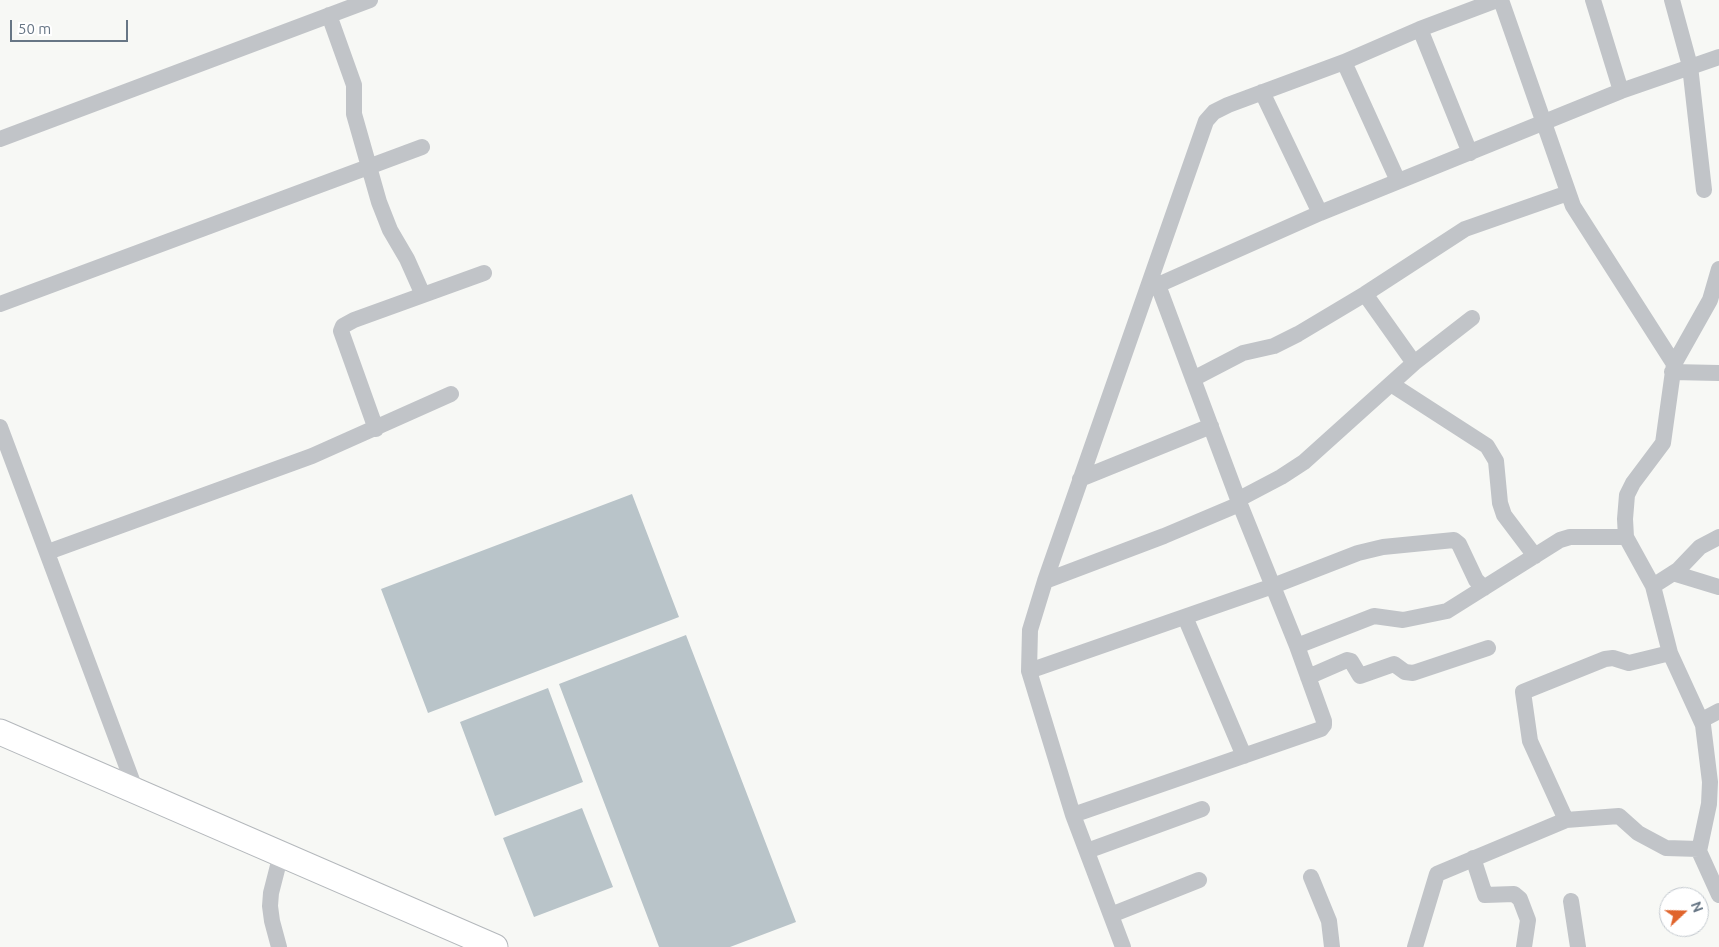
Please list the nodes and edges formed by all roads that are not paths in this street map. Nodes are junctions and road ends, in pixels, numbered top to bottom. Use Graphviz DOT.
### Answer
graph roads {
  1 [pos="370,0"];
  2 [pos="1497,0"];
  3 [pos="1501,0"];
  4 [pos="1593,0"];
  5 [pos="1672,0"];
  6 [pos="329,15"];
  7 [pos="1420,29"];
  8 [pos="1719,58"];
  9 [pos="1344,62"];
  10 [pos="1690,66"];
  11 [pos="1621,91"];
  12 [pos="1262,92"];
  13 [pos="1543,124"];
  14 [pos="0,139"];
  15 [pos="422,146"];
  16 [pos="1470,153"];
  17 [pos="369,167"];
  18 [pos="1398,181"];
  19 [pos="1704,190"];
  20 [pos="1568,193"];
  21 [pos="1320,213"];
  22 [pos="1719,269"];
  23 [pos="484,273"];
  24 [pos="1153,286"];
  25 [pos="1364,294"];
  26 [pos="423,295"];
  27 [pos="0,304"];
  28 [pos="1472,318"];
  29 [pos="1414,363"];
  30 [pos="1673,368"];
  31 [pos="1719,373"];
  32 [pos="1194,379"];
  33 [pos="1391,384"];
  34 [pos="451,394"];
  35 [pos="1211,426"];
  36 [pos="0,427"];
  37 [pos="376,429"];
  38 [pos="1080,479"];
  39 [pos="1239,502"];
  40 [pos="1626,537"];
  41 [pos="1719,537"];
  42 [pos="48,552"];
  43 [pos="1535,556"];
  44 [pos="1673,573"];
  45 [pos="1045,581"];
  46 [pos="1273,586"];
  47 [pos="1652,586"];
  48 [pos="1719,587"];
  49 [pos="1484,588"];
  50 [pos="1185,617"];
  51 [pos="1297,646"];
  52 [pos="1488,648"];
  53 [pos="1670,653"];
  54 [pos="1029,670"];
  55 [pos="1308,676"];
  56 [pos="1719,711"];
  57 [pos="1702,720"];
  58 [pos="0,732"];
  59 [pos="1244,756"];
  60 [pos="1714,785"];
  61 [pos="136,791"];
  62 [pos="1202,809"];
  63 [pos="1073,815"];
  64 [pos="1566,820"];
  65 [pos="1699,849"];
  66 [pos="1087,851"];
  67 [pos="281,854"];
  68 [pos="1473,858"];
  69 [pos="1311,877"];
  70 [pos="1199,880"];
  71 [pos="1719,895"];
  72 [pos="1571,901"];
  73 [pos="1111,914"];
  74 [pos="279,947"];
  75 [pos="495,947"];
  76 [pos="1123,947"];
  77 [pos="1332,947"];
  78 [pos="1415,947"];
  79 [pos="1524,947"];
  80 [pos="1578,947"];
  1 -- 6 [label="street"];
  2 -- 7 [label="street"];
  3 -- 13 [label="street"];
  4 -- 11 [label="street"];
  5 -- 10 [label="street"];
  6 -- 14 [label="street"];
  6 -- 17 [label="street"];
  7 -- 9 [label="street"];
  7 -- 16 [label="street"];
  8 -- 10 [label="street"];
  9 -- 12 [label="street"];
  9 -- 18 [label="street"];
  10 -- 11 [label="street"];
  10 -- 19 [label="street"];
  11 -- 13 [label="street"];
  12 -- 21 [label="street"];
  12 -- 24 [label="street"];
  13 -- 16 [label="street"];
  13 -- 20 [label="street"];
  15 -- 17 [label="street"];
  16 -- 18 [label="street"];
  17 -- 26 [label="street"];
  17 -- 27 [label="street"];
  18 -- 21 [label="street"];
  20 -- 25 [label="street"];
  20 -- 30 [label="street"];
  21 -- 24 [label="street"];
  22 -- 30 [label="street"];
  23 -- 26 [label="street"];
  24 -- 32 [label="street"];
  24 -- 38 [label="street"];
  25 -- 29 [label="street"];
  25 -- 32 [label="street"];
  26 -- 37 [label="street"];
  28 -- 29 [label="street"];
  29 -- 33 [label="street"];
  30 -- 31 [label="street"];
  30 -- 40 [label="street"];
  32 -- 35 [label="street"];
  33 -- 39 [label="street"];
  33 -- 43 [label="street"];
  34 -- 37 [label="street"];
  35 -- 38 [label="street"];
  35 -- 39 [label="street"];
  36 -- 42 [label="street"];
  37 -- 42 [label="street"];
  38 -- 45 [label="street"];
  39 -- 45 [label="street"];
  39 -- 46 [label="street"];
  40 -- 43 [label="street"];
  40 -- 47 [label="street"];
  41 -- 44 [label="street"];
  42 -- 61 [label="street"];
  43 -- 49 [label="street"];
  44 -- 47 [label="street"];
  44 -- 48 [label="street"];
  45 -- 54 [label="street"];
  46 -- 49 [label="street"];
  46 -- 50 [label="street"];
  46 -- 51 [label="street"];
  47 -- 53 [label="street"];
  49 -- 51 [label="street"];
  50 -- 54 [label="street"];
  50 -- 59 [label="street"];
  51 -- 55 [label="street"];
  52 -- 55 [label="street"];
  53 -- 57 [label="street"];
  53 -- 64 [label="street"];
  54 -- 63 [label="street"];
  55 -- 59 [label="street"];
  56 -- 57 [label="street"];
  57 -- 60 [label="street"];
  58 -- 61 [label="main road"];
  59 -- 63 [label="street"];
  60 -- 65 [label="street"];
  61 -- 67 [label="main road"];
  62 -- 66 [label="street"];
  63 -- 66 [label="street"];
  64 -- 65 [label="street"];
  64 -- 68 [label="street"];
  65 -- 71 [label="street"];
  66 -- 73 [label="street"];
  67 -- 74 [label="street"];
  67 -- 75 [label="main road"];
  68 -- 78 [label="street"];
  68 -- 79 [label="street"];
  69 -- 77 [label="street"];
  70 -- 73 [label="street"];
  72 -- 80 [label="street"];
  73 -- 76 [label="street"];
}
